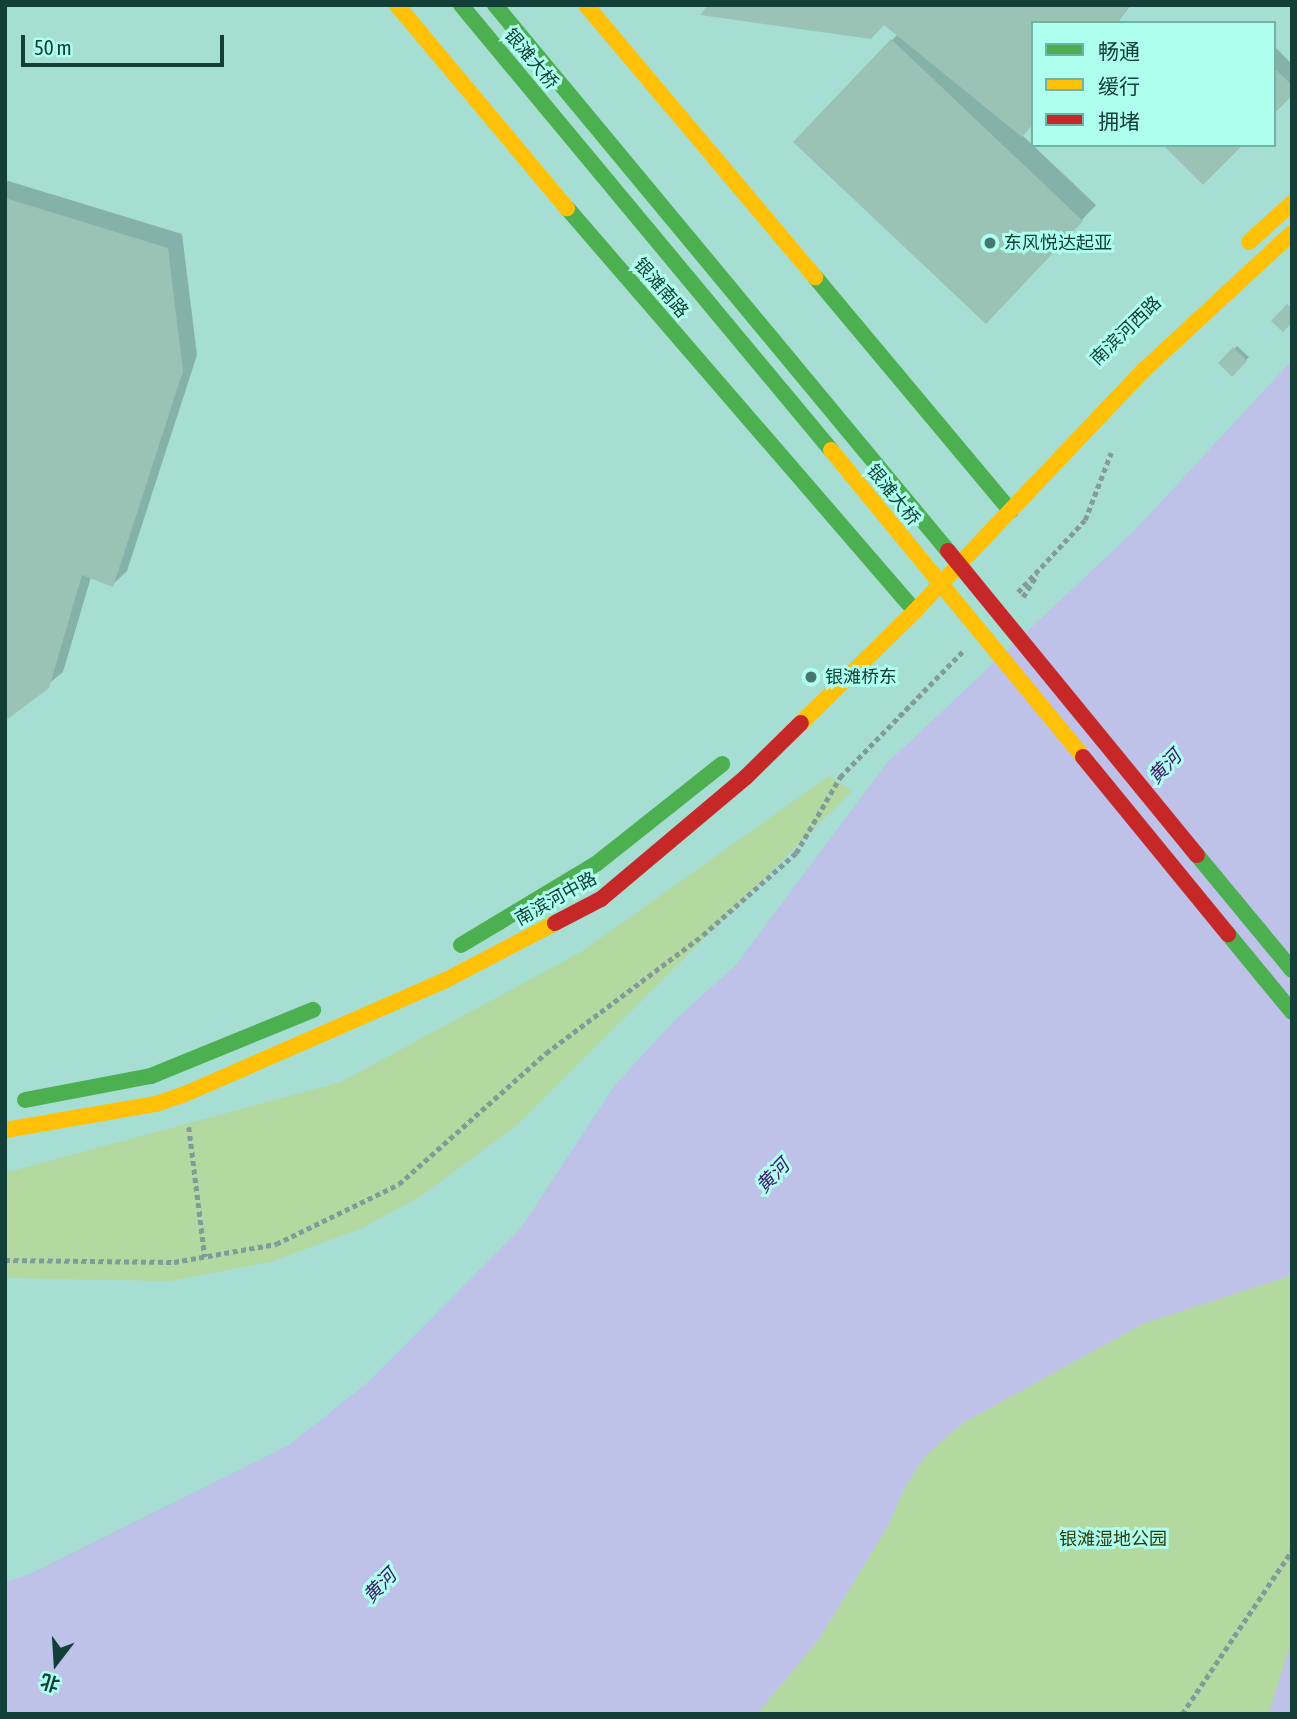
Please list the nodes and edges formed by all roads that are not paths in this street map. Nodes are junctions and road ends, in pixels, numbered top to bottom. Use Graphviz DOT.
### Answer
graph roads {
  1 [pos="397,5"];
  2 [pos="461,5"];
  3 [pos="495,5"];
  4 [pos="586,5"];
  5 [pos="1292,202"];
  6 [pos="1292,233"];
  7 [pos="1241,249"];
  8 [pos="1011,511"];
  9 [pos="956,534"];
  10 [pos="903,590"];
  11 [pos="915,611"];
  12 [pos="730,758"];
  13 [pos="446,954"];
  14 [pos="1292,970"];
  15 [pos="331,1003"];
  16 [pos="1292,1012"];
  17 [pos="5,1104"];
  18 [pos="5,1130"];
  1 -- 10 [label="main road, 银滩南路"];
  2 -- 16 [label="main road, 银滩大桥, bridge"];
  3 -- 14 [label="main road, 银滩大桥, bridge"];
  4 -- 8 [label="main road"];
  5 -- 7 [label="main road"];
  6 -- 8 [label="main road"];
  8 -- 11 [label="main road, 南滨河中路"];
  9 -- 10 [label="main road"];
  10 -- 11 [label="main road, 银滩南路"];
  11 -- 18 [label="main road, 南滨河中路"];
  12 -- 13 [label="main road, 南滨河中路"];
  15 -- 17 [label="main road"];
}
